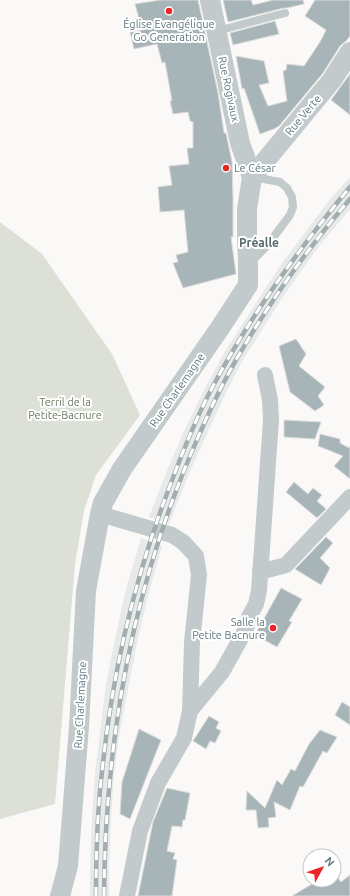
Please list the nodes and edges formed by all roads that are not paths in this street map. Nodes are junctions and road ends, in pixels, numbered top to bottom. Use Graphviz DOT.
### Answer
graph roads {
  1 [pos="210,0"];
  2 [pos="285,13"];
  3 [pos="217,31"];
  4 [pos="350,52"];
  5 [pos="243,152"];
  6 [pos="272,152"];
  7 [pos="252,176"];
  8 [pos="248,266"];
  9 [pos="265,376"];
  10 [pos="350,497"];
  11 [pos="100,514"];
  12 [pos="260,572"];
  13 [pos="190,711"];
  14 [pos="60,896"];
  15 [pos="127,896"];
  1 -- 3 [label="street, Rue Rogivaux"];
  2 -- 3 [label="lane"];
  3 -- 5 [label="street, Rue Rogivaux"];
  4 -- 6 [label="street, Rue Verte"];
  5 -- 6 [label="street"];
  5 -- 7 [label="street, Rue Rogivaux"];
  6 -- 7 [label="street, Rue Verte"];
  7 -- 8 [label="street, Rue Charlemagne"];
  7 -- 8 [label="lane"];
  8 -- 11 [label="street, Rue Charlemagne"];
  9 -- 12 [label="street"];
  10 -- 12 [label="street"];
  11 -- 13 [label="street"];
  11 -- 14 [label="street, Rue Charlemagne"];
  12 -- 13 [label="street"];
  13 -- 15 [label="street"];
}
